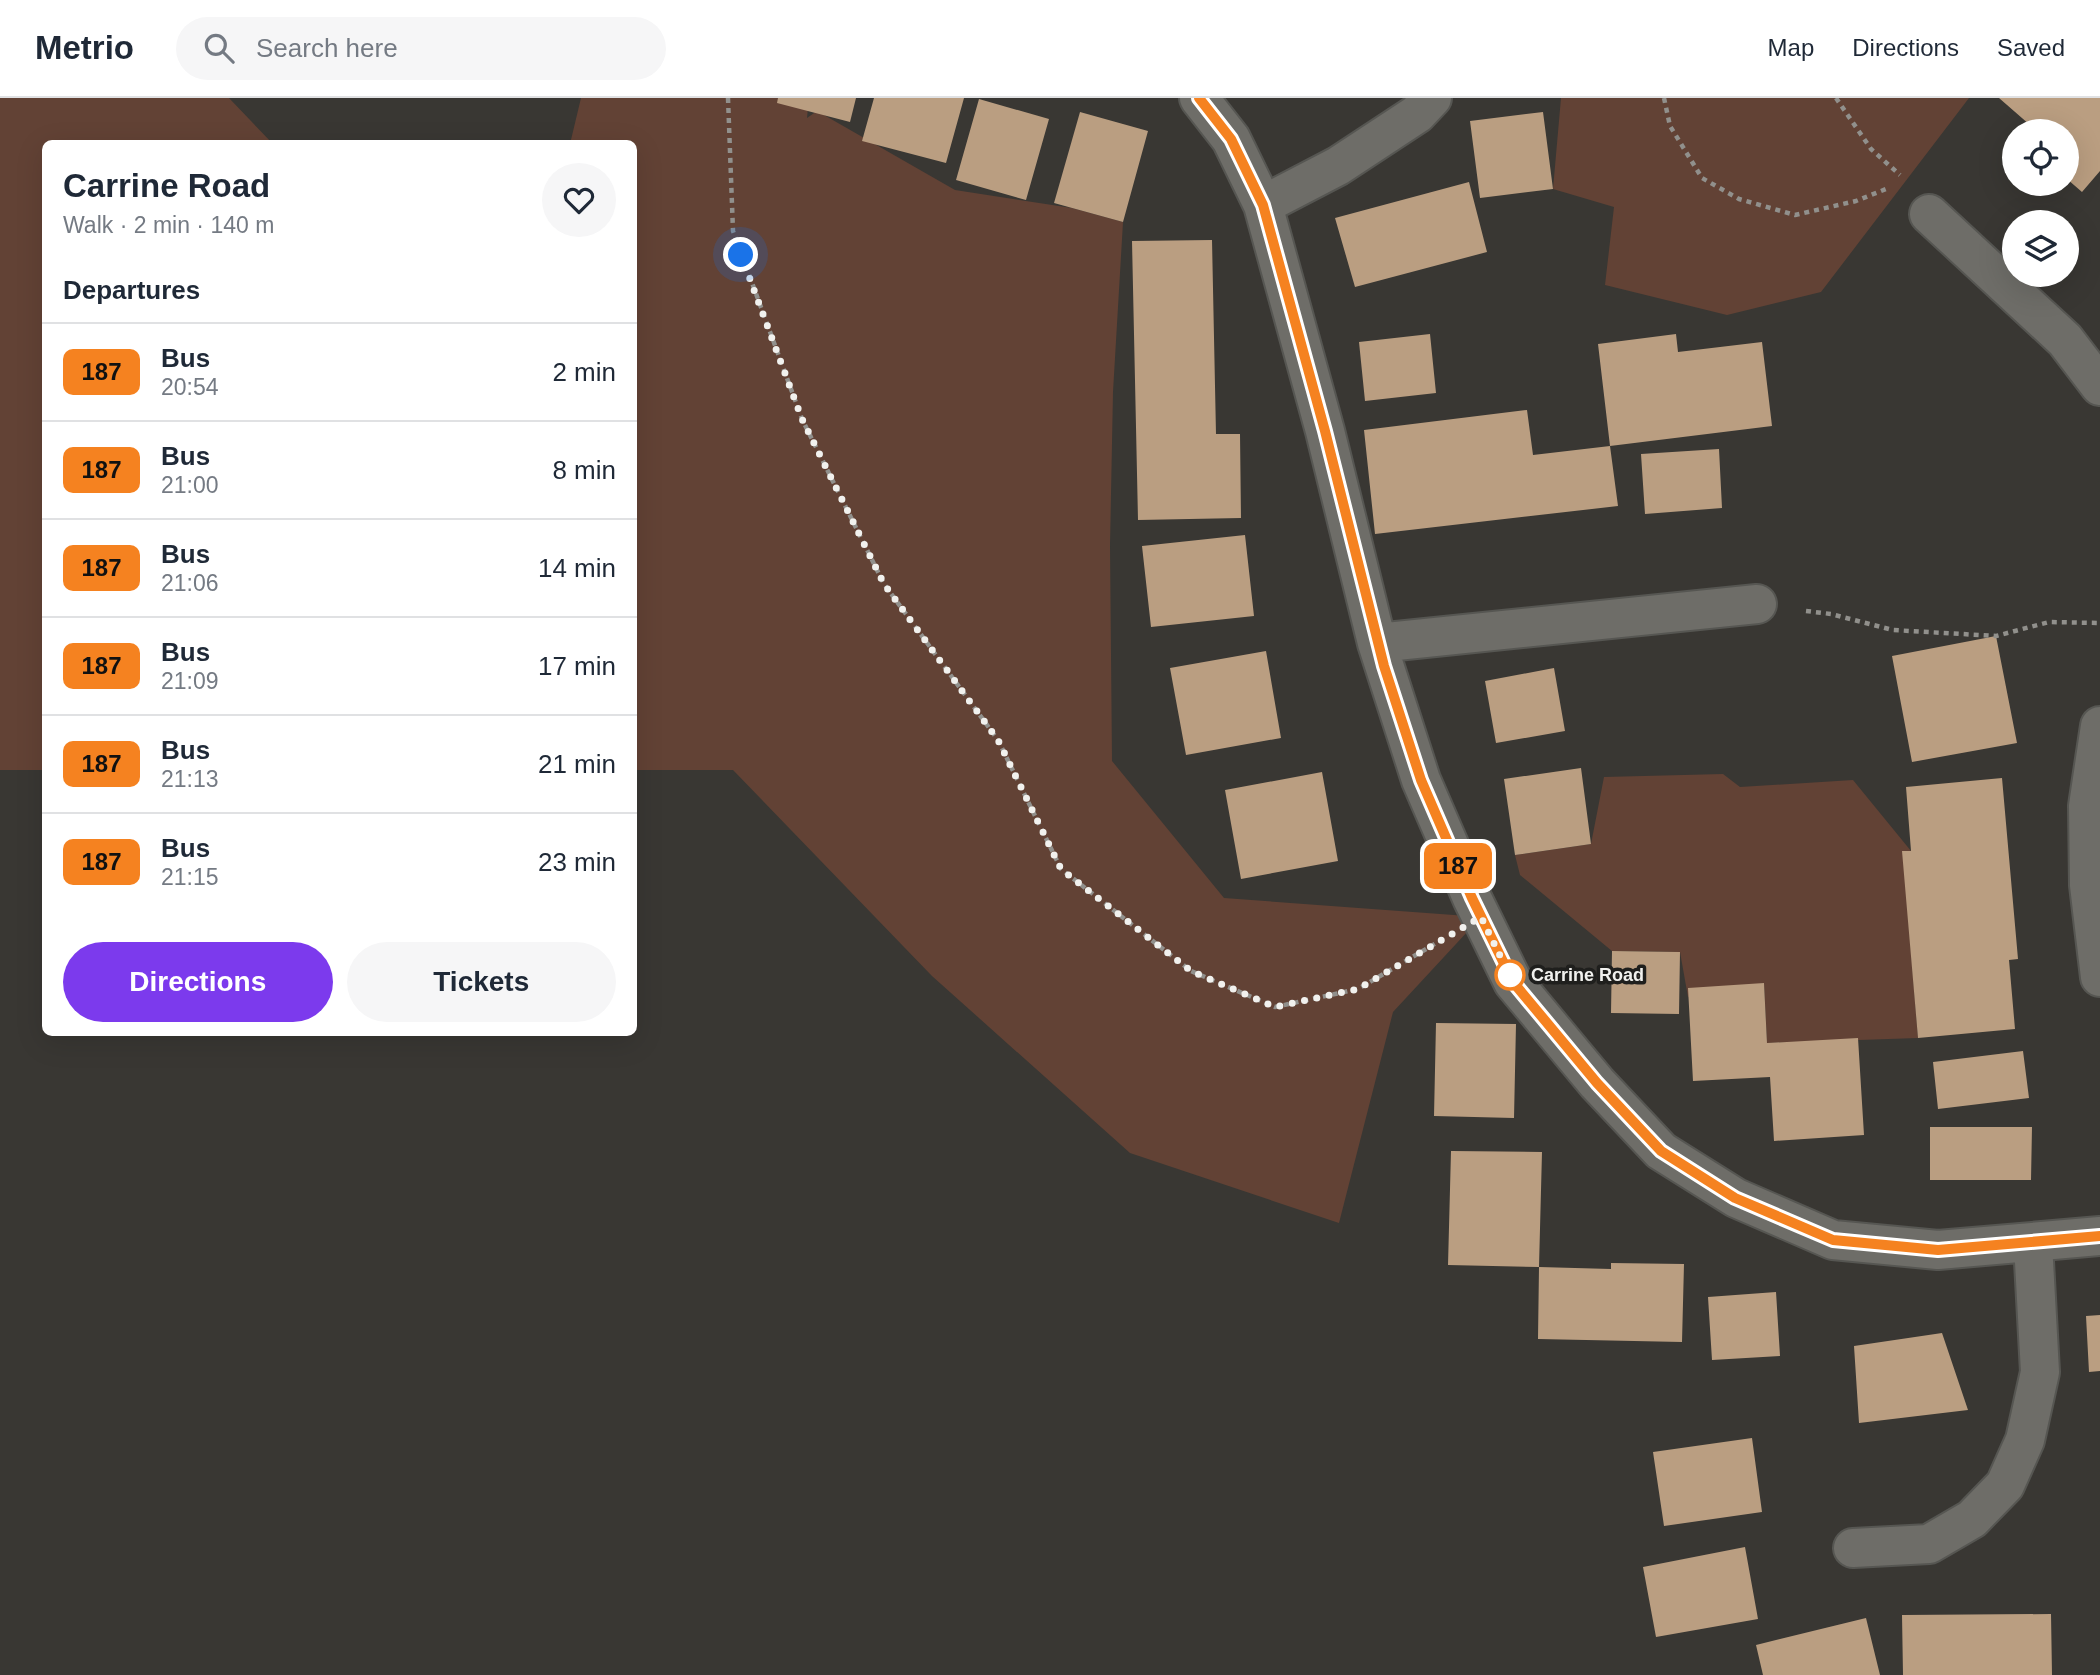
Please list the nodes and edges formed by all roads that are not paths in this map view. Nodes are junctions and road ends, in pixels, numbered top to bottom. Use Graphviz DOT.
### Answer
graph roads {
  1 [pos="1199,98"];
  2 [pos="1432,98"];
  3 [pos="1263,205"];
  4 [pos="1929,214"];
  5 [pos="2100,386"];
  6 [pos="1757,604"];
  7 [pos="1377,643"];
  8 [pos="2100,726"];
  9 [pos="2100,977"];
  10 [pos="2100,1236"];
  11 [pos="2033,1243"];
  12 [pos="1853,1548"];
  1 -- 3 [label="street"];
  2 -- 3 [label="street"];
  3 -- 7 [label="street"];
  4 -- 5 [label="street"];
  6 -- 7 [label="street"];
  7 -- 11 [label="street"];
  8 -- 9 [label="street"];
  10 -- 11 [label="street"];
  11 -- 12 [label="street"];
}
